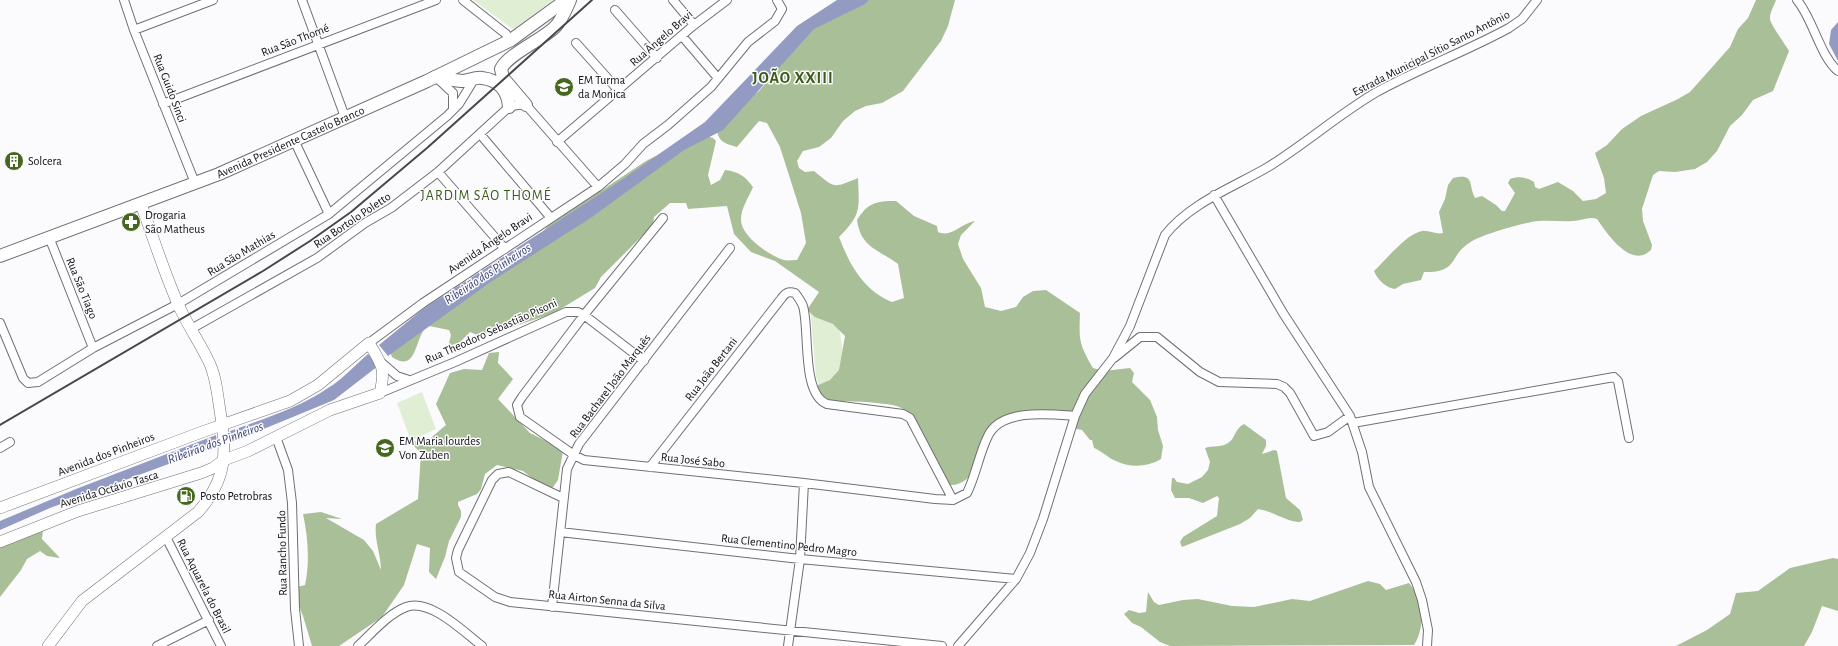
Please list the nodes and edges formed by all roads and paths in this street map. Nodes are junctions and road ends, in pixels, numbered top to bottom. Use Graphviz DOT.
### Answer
graph roads {
  1 [pos="124,0"];
  2 [pos="213,0"];
  3 [pos="302,0"];
  4 [pos="436,0"];
  5 [pos="463,0"];
  6 [pos="566,0"];
  7 [pos="570,0"];
  8 [pos="673,0"];
  9 [pos="727,0"];
  10 [pos="777,0"];
  11 [pos="1536,0"];
  12 [pos="1797,0"];
  13 [pos="615,10"];
  14 [pos="694,25"];
  15 [pos="134,30"];
  16 [pos="682,36"];
  17 [pos="511,40"];
  18 [pos="576,43"];
  19 [pos="318,44"];
  20 [pos="657,58"];
  21 [pos="1838,71"];
  22 [pos="435,77"];
  23 [pos="717,77"];
  24 [pos="475,78"];
  25 [pos="619,91"];
  26 [pos="163,104"];
  27 [pos="526,106"];
  28 [pos="509,107"];
  29 [pos="453,109"];
  30 [pos="345,118"];
  31 [pos="480,134"];
  32 [pos="294,140"];
  33 [pos="557,142"];
  34 [pos="438,172"];
  35 [pos="195,183"];
  36 [pos="598,187"];
  37 [pos="1214,195"];
  38 [pos="141,204"];
  39 [pos="330,214"];
  40 [pos="552,218"];
  41 [pos="663,218"];
  42 [pos="48,237"];
  43 [pos="505,248"];
  44 [pos="730,248"];
  45 [pos="0,256"];
  46 [pos="178,304"];
  47 [pos="584,315"];
  48 [pos="0,323"];
  49 [pos="191,330"];
  50 [pos="371,347"];
  51 [pos="93,348"];
  52 [pos="1113,358"];
  53 [pos="644,361"];
  54 [pos="382,364"];
  55 [pos="409,380"];
  56 [pos="380,393"];
  57 [pos="1075,416"];
  58 [pos="1352,420"];
  59 [pos="223,429"];
  60 [pos="276,437"];
  61 [pos="1630,438"];
  62 [pos="10,442"];
  63 [pos="0,448"];
  64 [pos="574,455"];
  65 [pos="224,460"];
  66 [pos="650,467"];
  67 [pos="804,483"];
  68 [pos="564,498"];
  69 [pos="953,500"];
  70 [pos="0,508"];
  71 [pos="560,532"];
  72 [pos="166,536"];
  73 [pos="0,542"];
  74 [pos="800,559"];
  75 [pos="1016,579"];
  76 [pos="552,606"];
  77 [pos="208,620"];
  78 [pos="790,631"];
  79 [pos="48,646"];
  80 [pos="157,646"];
  81 [pos="221,646"];
  82 [pos="299,646"];
  83 [pos="358,646"];
  84 [pos="482,646"];
  85 [pos="788,646"];
  86 [pos="942,646"];
  87 [pos="958,646"];
  88 [pos="1427,646"];
  1 -- 15 [label="street, Rua Guido Sinci"];
  2 -- 15 [label="street"];
  3 -- 19 [label="street"];
  4 -- 19 [label="street, Rua São Thomé"];
  5 -- 17 [label="street"];
  6 -- 17 [label="main road, Avenida Presidente Castelo Branco"];
  7 -- 27 [label="main road"];
  8 -- 14 [label="street"];
  9 -- 14 [label="street, Rua Ângelo Bravi"];
  10 -- 23 [label="street, Avenida Ângelo Bravi"];
  11 -- 37 [label="street, Estrada Municipal Sítio Santo Antônio"];
  12 -- 21 [label="street"];
  13 -- 20 [label="street"];
  14 -- 16 [label="street, Rua Ângelo Bravi"];
  15 -- 26 [label="street, Rua Guido Sinci"];
  16 -- 20 [label="street, Rua Ângelo Bravi"];
  16 -- 23 [label="street"];
  17 -- 22 [label="main road, Avenida Presidente Castelo Branco"];
  18 -- 25 [label="street"];
  19 -- 26 [label="street, Rua São Thomé"];
  19 -- 30 [label="street"];
  20 -- 25 [label="street, Rua Ângelo Bravi"];
  22 -- 24 [label="main road"];
  22 -- 29 [label="street"];
  22 -- 30 [label="main road, Avenida Presidente Castelo Branco"];
  23 -- 36 [label="street, Avenida Ângelo Bravi"];
  24 -- 28 [label="main road"];
  24 -- 29 [label="street, Rua São Mathias"];
  25 -- 33 [label="street, Rua Ângelo Bravi"];
  26 -- 35 [label="street, Rua Guido Sinci"];
  27 -- 28 [label="street"];
  27 -- 33 [label="street"];
  28 -- 31 [label="street, Rua Bortolo Poletto"];
  29 -- 39 [label="street, Rua São Mathias"];
  30 -- 32 [label="main road, Avenida Presidente Castelo Branco"];
  31 -- 34 [label="street, Rua Bortolo Poletto"];
  31 -- 40 [label="street"];
  32 -- 35 [label="main road, Avenida Presidente Castelo Branco"];
  32 -- 39 [label="street"];
  33 -- 36 [label="street"];
  34 -- 43 [label="street"];
  34 -- 49 [label="street, Rua Bortolo Poletto"];
  35 -- 38 [label="main road, Avenida Presidente Castelo Branco"];
  36 -- 40 [label="street, Avenida Ângelo Bravi"];
  37 -- 52 [label="street, Estrada Municipal Sítio Santo Antônio"];
  37 -- 58 [label="street"];
  38 -- 42 [label="main road, Avenida Presidente Castelo Branco"];
  38 -- 46 [label="street"];
  39 -- 46 [label="street, Rua São Mathias"];
  40 -- 43 [label="street, Avenida Ângelo Bravi"];
  41 -- 47 [label="street, Rua José Sabo"];
  42 -- 45 [label="main road, Avenida Presidente Castelo Branco"];
  42 -- 51 [label="street, Rua São Tiago"];
  43 -- 50 [label="street, Avenida Ângelo Bravi"];
  44 -- 53 [label="street, Rua Bacharel João Marquês"];
  46 -- 49 [label="street"];
  46 -- 51 [label="street, Rua São Mathias"];
  47 -- 53 [label="street"];
  47 -- 55 [label="street, Rua Theodoro Sebastião Pisoni"];
  47 -- 64 [label="street, Rua José Sabo"];
  48 -- 51 [label="street, Rua São Mathias"];
  49 -- 59 [label="street"];
  50 -- 54 [label="street"];
  50 -- 59 [label="street, Avenida Ângelo Bravi"];
  52 -- 57 [label="street"];
  52 -- 58 [label="street"];
  53 -- 64 [label="street, Rua Bacharel João Marquês"];
  54 -- 55 [label="street"];
  54 -- 56 [label="street"];
  55 -- 56 [label="street, Rua Theodoro Sebastião Pisoni"];
  56 -- 60 [label="street, Rua Theodoro Sebastião Pisoni"];
  57 -- 69 [label="street"];
  57 -- 75 [label="street"];
  58 -- 61 [label="street"];
  58 -- 88 [label="street"];
  59 -- 65 [label="street"];
  59 -- 70 [label="street, Avenida dos Pinheiros"];
  60 -- 65 [label="street, Rua Theodoro Sebastião Pisoni"];
  60 -- 82 [label="street, Rua Rancho Fundo"];
  62 -- 63 [label="street"];
  64 -- 66 [label="street, Rua José Sabo"];
  64 -- 68 [label="street, Rua Bacharel João Marquês"];
  65 -- 72 [label="street"];
  65 -- 73 [label="street, Avenida Octávio Tasca"];
  66 -- 67 [label="street, Rua José Sabo"];
  66 -- 69 [label="street, Rua João Bertani"];
  67 -- 69 [label="street, Rua José Sabo"];
  67 -- 74 [label="street"];
  68 -- 71 [label="street, Rua Bacharel João Marquês"];
  68 -- 76 [label="street, Rua Airton Senna da Silva"];
  71 -- 74 [label="street, Rua Clementino Pedro Magro"];
  71 -- 76 [label="street, Rua Bacharel João Marquês"];
  72 -- 77 [label="street, Rua Aquarela do Brasil"];
  72 -- 79 [label="street"];
  74 -- 75 [label="street, Rua Clementino Pedro Magro"];
  74 -- 78 [label="street"];
  75 -- 87 [label="street"];
  76 -- 78 [label="street, Rua Airton Senna da Silva"];
  77 -- 80 [label="street"];
  77 -- 81 [label="street, Rua Aquarela do Brasil"];
  78 -- 85 [label="street"];
  78 -- 86 [label="street, Rua Airton Senna da Silva"];
  83 -- 84 [label="street"];
}
